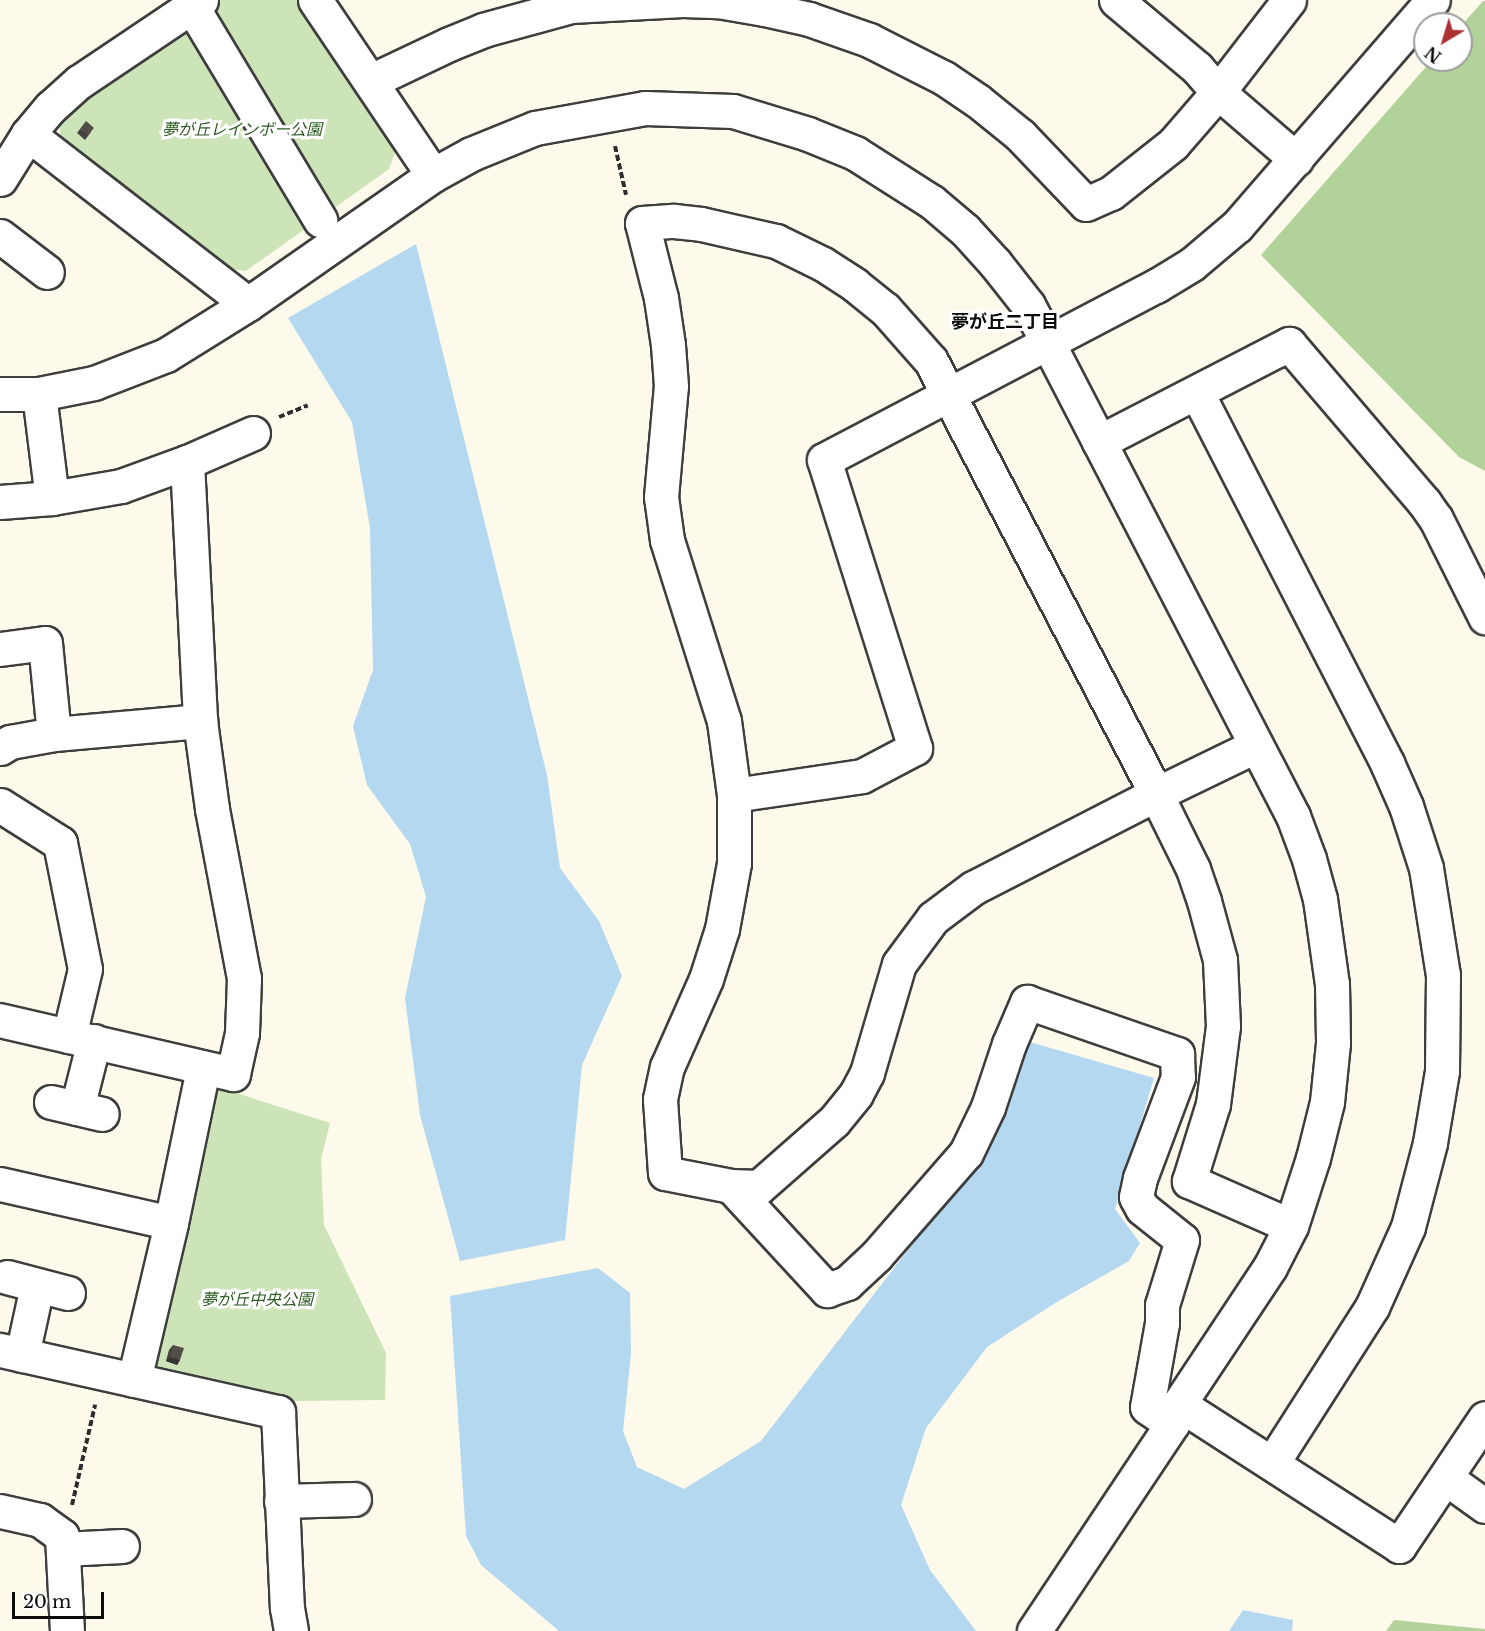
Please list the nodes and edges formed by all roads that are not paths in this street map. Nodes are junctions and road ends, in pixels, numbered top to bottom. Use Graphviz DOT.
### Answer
graph roads {
  1 [pos="315,0"];
  2 [pos="1116,0"];
  3 [pos="1289,0"];
  4 [pos="1433,0"];
  5 [pos="194,2"];
  6 [pos="371,81"];
  7 [pos="1218,92"];
  8 [pos="28,134"];
  9 [pos="1296,159"];
  10 [pos="433,175"];
  11 [pos="0,179"];
  12 [pos="320,220"];
  13 [pos="0,236"];
  14 [pos="47,272"];
  15 [pos="248,304"];
  16 [pos="1048,342"];
  17 [pos="1197,393"];
  18 [pos="0,394"];
  19 [pos="39,394"];
  20 [pos="948,394"];
  21 [pos="253,433"];
  22 [pos="1099,442"];
  23 [pos="187,462"];
  24 [pos="52,498"];
  25 [pos="0,502"];
  26 [pos="1485,617"];
  27 [pos="0,649"];
  28 [pos="200,721"];
  29 [pos="54,734"];
  30 [pos="1255,746"];
  31 [pos="0,748"];
  32 [pos="1156,794"];
  33 [pos="734,795"];
  34 [pos="0,805"];
  35 [pos="0,1020"];
  36 [pos="81,1039"];
  37 [pos="203,1068"];
  38 [pos="77,1108"];
  39 [pos="0,1184"];
  40 [pos="731,1186"];
  41 [pos="171,1223"];
  42 [pos="1291,1226"];
  43 [pos="68,1293"];
  44 [pos="11,1352"];
  45 [pos="134,1380"];
  46 [pos="1175,1414"];
  47 [pos="1485,1418"];
  48 [pos="1273,1462"];
  49 [pos="1446,1478"];
  50 [pos="281,1501"];
  51 [pos="355,1501"];
  52 [pos="1485,1506"];
  53 [pos="0,1511"];
  54 [pos="59,1540"];
  55 [pos="122,1546"];
  56 [pos="67,1631"];
  57 [pos="291,1631"];
  58 [pos="1034,1631"];
  1 -- 6 [label="street"];
  2 -- 7 [label="street"];
  3 -- 7 [label="street"];
  4 -- 9 [label="street"];
  5 -- 8 [label="street"];
  5 -- 12 [label="street"];
  6 -- 7 [label="street"];
  6 -- 10 [label="street"];
  7 -- 9 [label="street"];
  8 -- 11 [label="street"];
  8 -- 15 [label="street"];
  9 -- 16 [label="street"];
  10 -- 15 [label="street"];
  10 -- 16 [label="street"];
  13 -- 14 [label="street"];
  15 -- 19 [label="street"];
  16 -- 20 [label="street"];
  16 -- 22 [label="street"];
  17 -- 22 [label="street"];
  17 -- 26 [label="street"];
  17 -- 48 [label="street"];
  18 -- 19 [label="street"];
  19 -- 24 [label="street"];
  20 -- 32 [label="street"];
  20 -- 33 [label="street"];
  20 -- 33 [label="street"];
  21 -- 23 [label="street"];
  22 -- 30 [label="street"];
  23 -- 24 [label="street"];
  23 -- 28 [label="street"];
  24 -- 25 [label="street"];
  27 -- 29 [label="street"];
  28 -- 29 [label="street"];
  28 -- 37 [label="street"];
  29 -- 31 [label="street"];
  30 -- 32 [label="street"];
  30 -- 42 [label="street"];
  32 -- 40 [label="street"];
  32 -- 42 [label="street"];
  33 -- 40 [label="street"];
  34 -- 36 [label="street"];
  35 -- 36 [label="street"];
  36 -- 37 [label="street"];
  36 -- 38 [label="street"];
  37 -- 41 [label="street"];
  39 -- 41 [label="street"];
  40 -- 46 [label="street"];
  41 -- 45 [label="street"];
  42 -- 46 [label="street"];
  43 -- 44 [label="street"];
  44 -- 45 [label="street"];
  45 -- 50 [label="street"];
  46 -- 48 [label="street"];
  46 -- 58 [label="street"];
  47 -- 49 [label="street"];
  48 -- 49 [label="street"];
  49 -- 52 [label="street"];
  50 -- 51 [label="street"];
  50 -- 57 [label="street"];
  53 -- 54 [label="street"];
  54 -- 55 [label="street"];
  54 -- 56 [label="street"];
}
